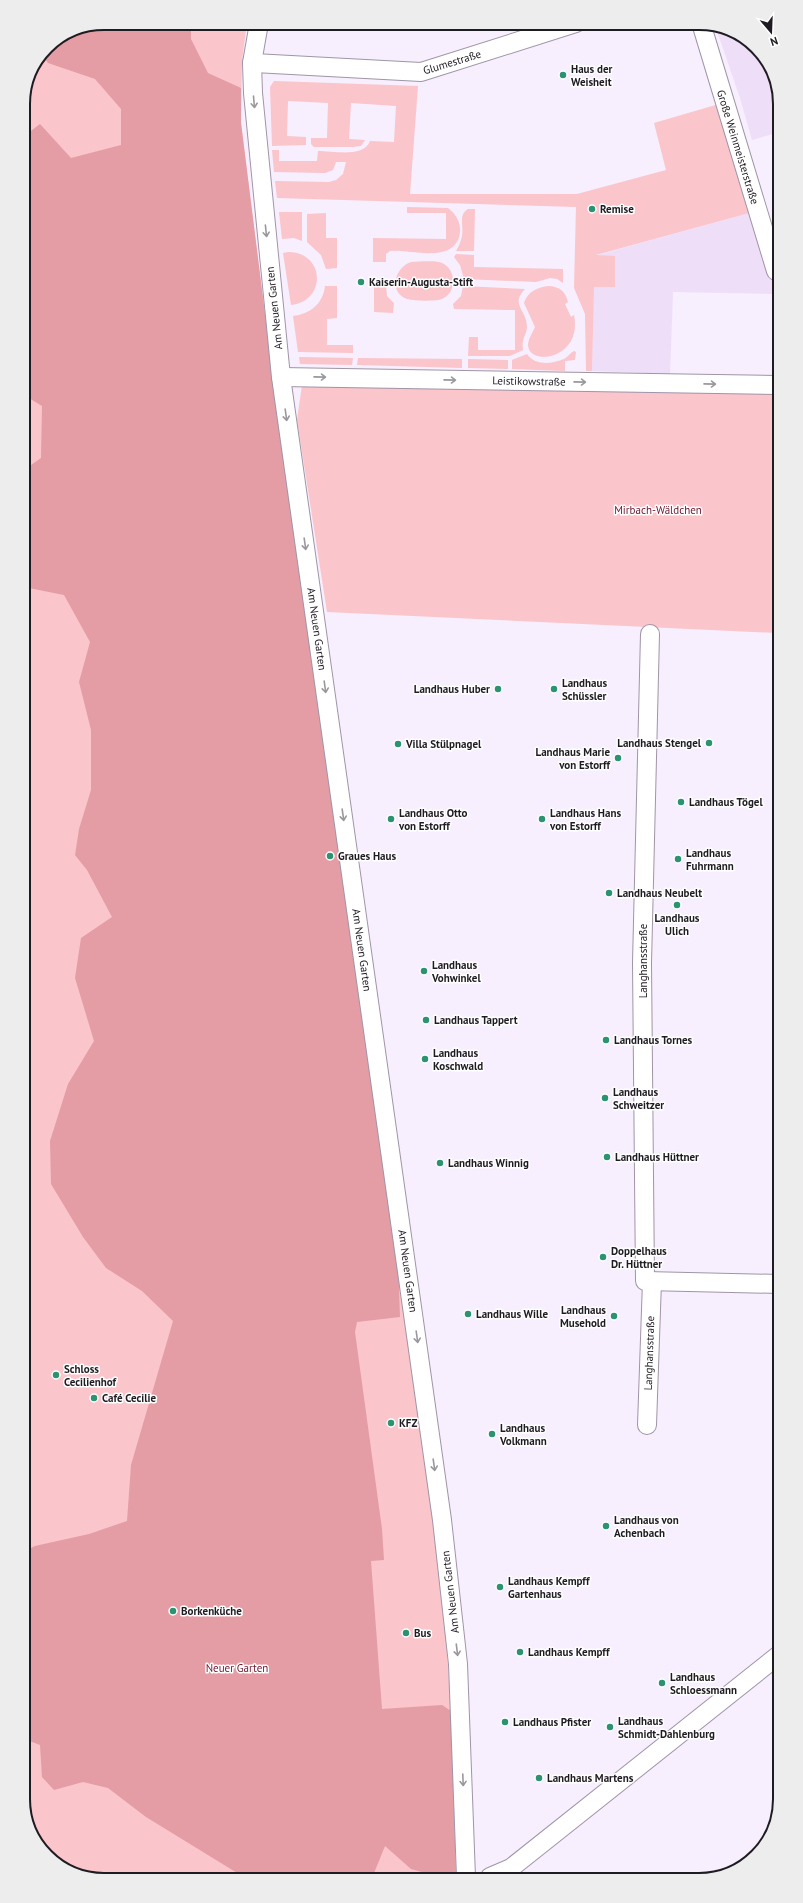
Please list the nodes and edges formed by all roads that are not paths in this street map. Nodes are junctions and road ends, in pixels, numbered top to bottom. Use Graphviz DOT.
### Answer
graph roads {
  1 [pos="258,30"];
  2 [pos="554,30"];
  3 [pos="703,30"];
  4 [pos="252,63"];
  5 [pos="773,261"];
  6 [pos="281,377"];
  7 [pos="773,385"];
  8 [pos="650,634"];
  9 [pos="652,1282"];
  10 [pos="773,1284"];
  11 [pos="647,1425"];
  12 [pos="773,1660"];
  13 [pos="466,1873"];
  14 [pos="499,1873"];
  1 -- 4 [label="street, Am Neuen Garten"];
  2 -- 4 [label="street, Glumestraße"];
  3 -- 5 [label="street, Große Weinmeisterstraße"];
  4 -- 6 [label="street, Am Neuen Garten, one-way"];
  6 -- 7 [label="street, Leistikowstraße, one-way"];
  6 -- 13 [label="street, Am Neuen Garten, one-way"];
  8 -- 9 [label="street, Langhansstraße"];
  9 -- 10 [label="street"];
  9 -- 11 [label="street, Langhansstraße"];
  12 -- 14 [label="street"];
}
